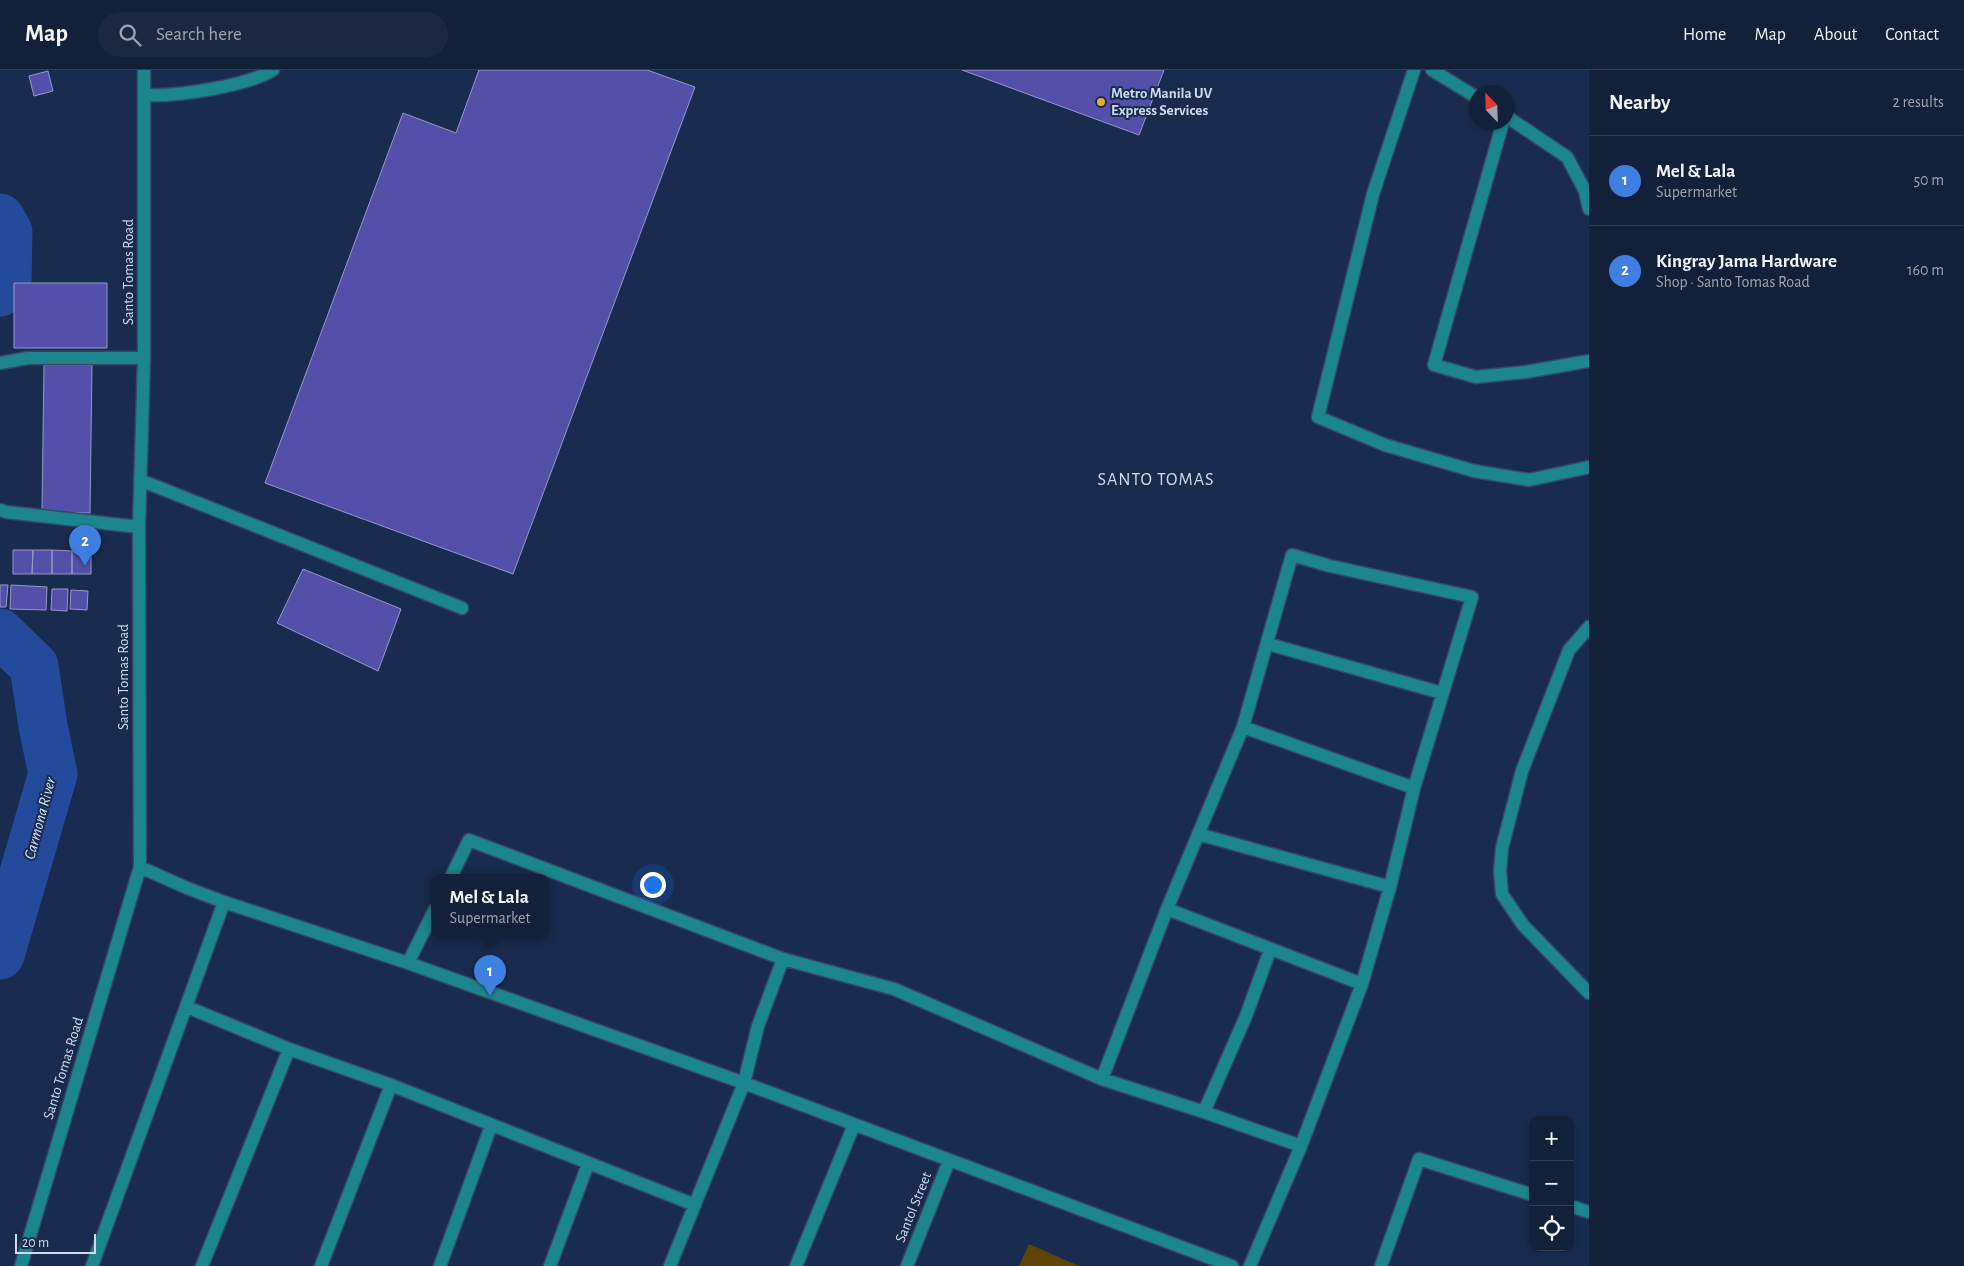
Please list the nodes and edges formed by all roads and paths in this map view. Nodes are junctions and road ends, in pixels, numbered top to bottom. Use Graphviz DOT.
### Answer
graph roads {
  1 [pos="144,70"];
  2 [pos="273,70"];
  3 [pos="1414,70"];
  4 [pos="1432,70"];
  5 [pos="1469,93"];
  6 [pos="145,95"];
  7 [pos="1514,121"];
  8 [pos="1501,130"];
  9 [pos="1589,209"];
  10 [pos="144,358"];
  11 [pos="1589,362"];
  12 [pos="0,363"];
  13 [pos="1589,467"];
  14 [pos="140,480"];
  15 [pos="0,510"];
  16 [pos="139,527"];
  17 [pos="462,608"];
  18 [pos="1589,627"];
  19 [pos="1268,644"];
  20 [pos="1442,694"];
  21 [pos="1243,727"];
  22 [pos="1414,788"];
  23 [pos="1198,834"];
  24 [pos="140,868"];
  25 [pos="452,874"];
  26 [pos="1390,887"];
  27 [pos="224,902"];
  28 [pos="1167,909"];
  29 [pos="431,917"];
  30 [pos="1270,950"];
  31 [pos="783,959"];
  32 [pos="408,963"];
  33 [pos="1362,984"];
  34 [pos="1589,993"];
  35 [pos="187,1007"];
  36 [pos="289,1049"];
  37 [pos="1102,1079"];
  38 [pos="744,1083"];
  39 [pos="391,1085"];
  40 [pos="1204,1112"];
  41 [pos="854,1125"];
  42 [pos="491,1126"];
  43 [pos="1301,1146"];
  44 [pos="950,1161"];
  45 [pos="588,1164"];
  46 [pos="1529,1194"];
  47 [pos="694,1205"];
  48 [pos="1574,1207"];
  49 [pos="1589,1212"];
  50 [pos="20,1266"];
  51 [pos="92,1266"];
  52 [pos="202,1266"];
  53 [pos="321,1266"];
  54 [pos="440,1266"];
  55 [pos="550,1266"];
  56 [pos="670,1266"];
  57 [pos="796,1266"];
  58 [pos="907,1266"];
  59 [pos="1232,1266"];
  60 [pos="1250,1266"];
  61 [pos="1381,1266"];
  1 -- 6 [label="street, Santo Tomas Road"];
  2 -- 6 [label="street"];
  3 -- 13 [label="street"];
  4 -- 5 [label="street"];
  6 -- 10 [label="street, Santo Tomas Road"];
  7 -- 9 [label="street"];
  8 -- 11 [label="street"];
  10 -- 12 [label="street"];
  10 -- 14 [label="street, Santo Tomas Road"];
  14 -- 16 [label="street, Santo Tomas Road"];
  14 -- 17 [label="street"];
  15 -- 16 [label="street"];
  16 -- 24 [label="street, Santo Tomas Road"];
  18 -- 34 [label="street"];
  19 -- 20 [label="street"];
  19 -- 20 [label="street"];
  19 -- 21 [label="street"];
  20 -- 22 [label="street"];
  21 -- 22 [label="street"];
  21 -- 23 [label="street"];
  22 -- 26 [label="street"];
  23 -- 26 [label="street"];
  23 -- 28 [label="street"];
  24 -- 27 [label="street"];
  24 -- 50 [label="street, Santo Tomas Road"];
  25 -- 31 [label="street"];
  26 -- 33 [label="street"];
  27 -- 32 [label="street"];
  27 -- 35 [label="street"];
  28 -- 30 [label="street"];
  28 -- 37 [label="street"];
  29 -- 32 [label="street"];
  30 -- 33 [label="street"];
  30 -- 40 [label="street"];
  31 -- 37 [label="street"];
  31 -- 38 [label="street"];
  32 -- 38 [label="street"];
  33 -- 43 [label="street"];
  35 -- 36 [label="street"];
  35 -- 51 [label="street"];
  36 -- 39 [label="street"];
  36 -- 52 [label="street"];
  37 -- 40 [label="street"];
  38 -- 41 [label="street"];
  38 -- 47 [label="street"];
  39 -- 42 [label="street"];
  39 -- 53 [label="street"];
  40 -- 43 [label="street"];
  41 -- 44 [label="street"];
  41 -- 57 [label="street"];
  42 -- 45 [label="street"];
  42 -- 54 [label="street"];
  43 -- 60 [label="street"];
  44 -- 58 [label="street, Santol Street"];
  44 -- 59 [label="street"];
  45 -- 47 [label="street"];
  45 -- 55 [label="street"];
  46 -- 61 [label="street"];
  47 -- 56 [label="street"];
  48 -- 49 [label="street"];
}
